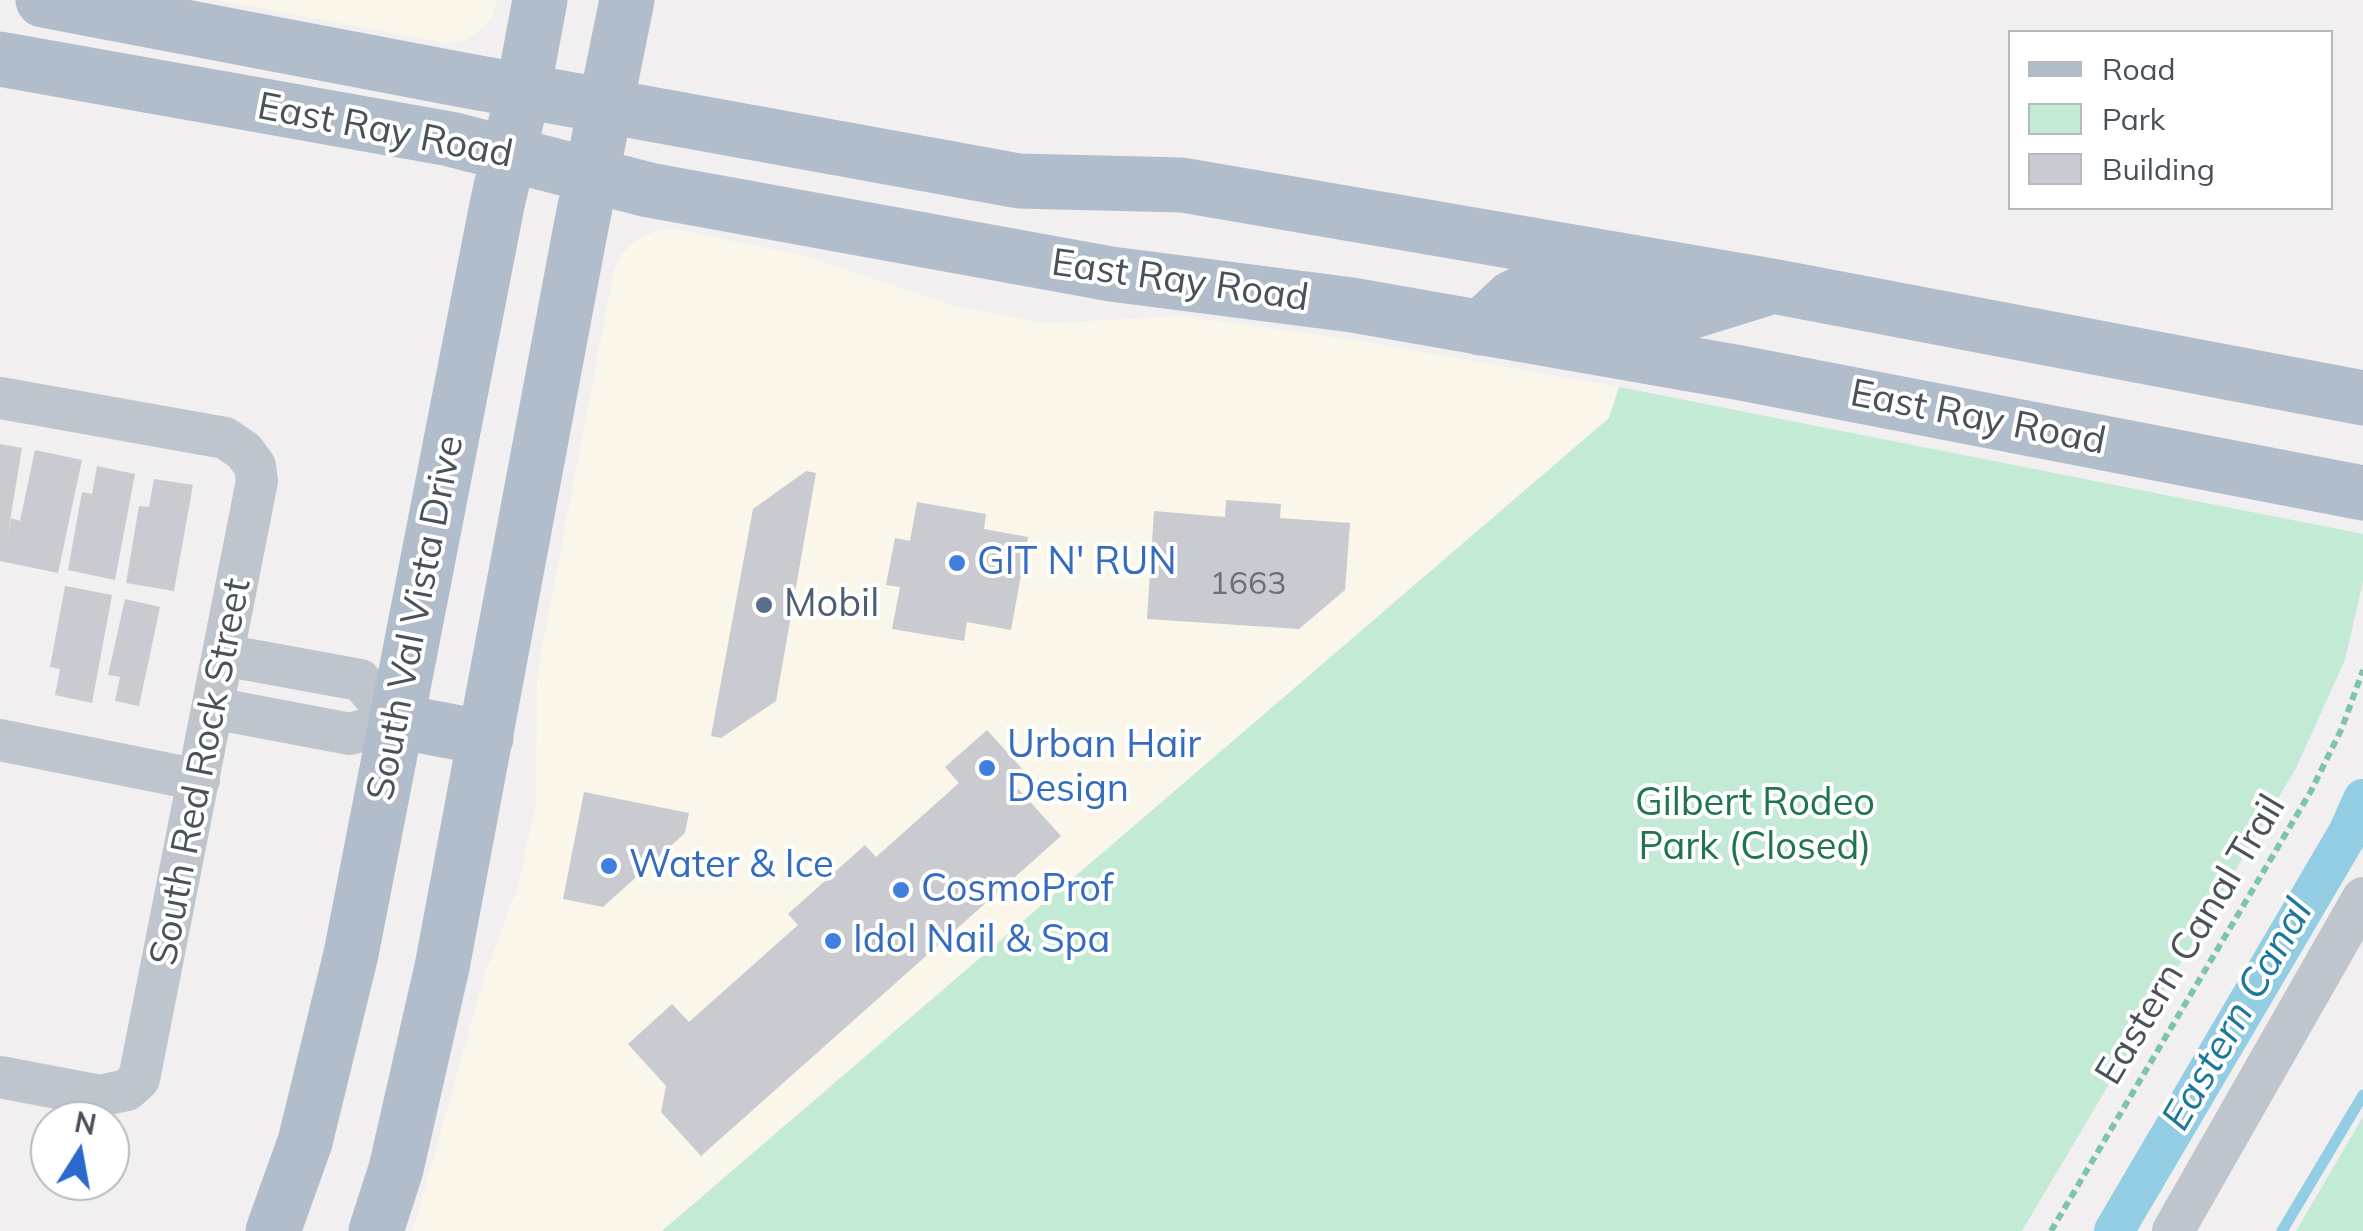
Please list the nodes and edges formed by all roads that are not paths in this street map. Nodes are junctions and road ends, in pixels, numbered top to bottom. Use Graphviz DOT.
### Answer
graph roads {
  1 [pos="43,0"];
  2 [pos="540,0"];
  3 [pos="626,0"];
  4 [pos="0,60"];
  5 [pos="523,91"];
  6 [pos="606,106"];
  7 [pos="508,154"];
  8 [pos="592,176"];
  9 [pos="1772,286"];
  10 [pos="1480,328"];
  11 [pos="0,398"];
  12 [pos="2363,398"];
  13 [pos="2363,493"];
  14 [pos="223,655"];
  15 [pos="213,708"];
  16 [pos="396,721"];
  17 [pos="486,738"];
  18 [pos="0,740"];
  19 [pos="199,780"];
  20 [pos="2363,898"];
  21 [pos="0,1077"];
  22 [pos="273,1231"];
  23 [pos="376,1231"];
  24 [pos="2173,1231"];
  1 -- 5 [label="main road, East Ray Road"];
  2 -- 5 [label="main road, South Val Vista Drive"];
  3 -- 6 [label="main road"];
  4 -- 7 [label="main road, East Ray Road"];
  5 -- 6 [label="main road, East Ray Road"];
  5 -- 7 [label="main road, South Val Vista Drive"];
  6 -- 8 [label="main road"];
  6 -- 9 [label="main road, East Ray Road"];
  7 -- 8 [label="main road, East Ray Road"];
  7 -- 16 [label="main road, South Val Vista Drive"];
  8 -- 10 [label="main road, East Ray Road"];
  8 -- 17 [label="main road"];
  9 -- 10 [label="main road"];
  9 -- 12 [label="main road, East Ray Road"];
  10 -- 13 [label="main road, East Ray Road"];
  11 -- 14 [label="street, South Red Rock Street"];
  14 -- 15 [label="street, South Red Rock Street"];
  14 -- 16 [label="street"];
  15 -- 16 [label="street"];
  15 -- 19 [label="street, South Red Rock Street"];
  16 -- 17 [label="main road"];
  16 -- 22 [label="main road, South Val Vista Drive"];
  17 -- 23 [label="main road"];
  18 -- 19 [label="street"];
  19 -- 21 [label="street, South Red Rock Street"];
  20 -- 24 [label="street"];
}
